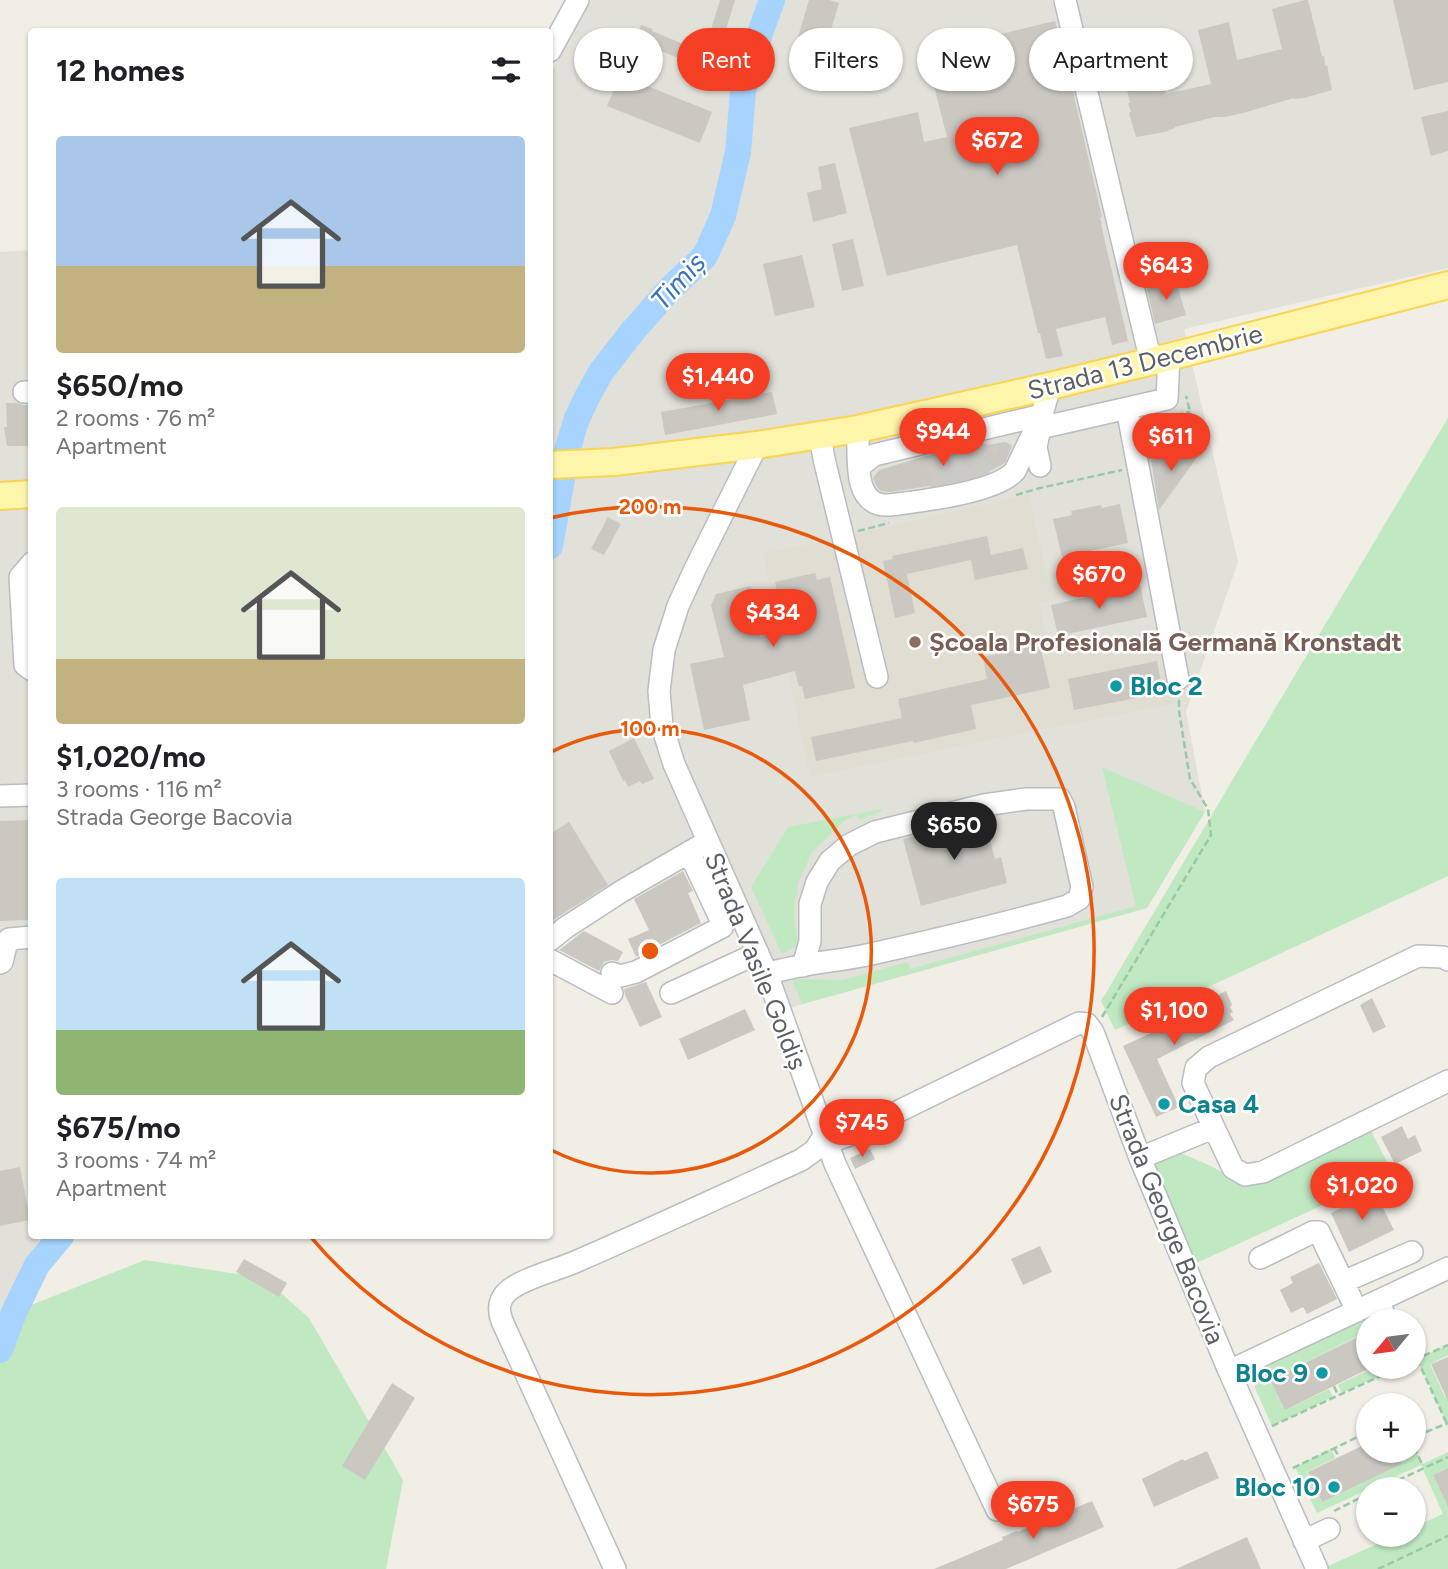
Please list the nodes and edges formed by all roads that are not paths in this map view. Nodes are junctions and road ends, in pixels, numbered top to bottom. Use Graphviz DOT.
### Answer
graph roads {
  1 [pos="578,0"];
  2 [pos="1065,0"];
  3 [pos="553,46"];
  4 [pos="1448,285"];
  5 [pos="1160,359"];
  6 [pos="1050,386"];
  7 [pos="1127,408"];
  8 [pos="1041,422"];
  9 [pos="858,429"];
  10 [pos="757,445"];
  11 [pos="822,447"];
  12 [pos="553,465"];
  13 [pos="1040,466"];
  14 [pos="859,471"];
  15 [pos="28,494"];
  16 [pos="0,496"];
  17 [pos="28,567"];
  18 [pos="27,611"];
  19 [pos="28,667"];
  20 [pos="877,677"];
  21 [pos="1178,679"];
  22 [pos="28,795"];
  23 [pos="0,796"];
  24 [pos="698,847"];
  25 [pos="722,900"];
  26 [pos="28,937"];
  27 [pos="553,938"];
  28 [pos="758,953"];
  29 [pos="1448,960"];
  30 [pos="553,961"];
  31 [pos="0,963"];
  32 [pos="803,966"];
  33 [pos="767,974"];
  34 [pos="671,993"];
  35 [pos="1448,1080"];
  36 [pos="1213,1128"];
  37 [pos="824,1136"];
  38 [pos="1140,1158"];
  39 [pos="1412,1252"];
  40 [pos="1260,1258"];
  41 [pos="1448,1268"];
  42 [pos="1343,1282"];
  43 [pos="1378,1301"];
  44 [pos="1356,1309"];
  45 [pos="1361,1309"];
  46 [pos="1382,1309"];
  47 [pos="1356,1311"];
  48 [pos="1229,1371"];
  49 [pos="997,1510"];
  50 [pos="1332,1520"];
  51 [pos="1304,1541"];
  52 [pos="615,1569"];
  53 [pos="1317,1569"];
  1 -- 3 [label="street"];
  2 -- 5 [label="street"];
  4 -- 5 [label="main road, Strada 13 Decembrie"];
  5 -- 6 [label="main road, Strada 13 Decembrie"];
  5 -- 7 [label="street"];
  6 -- 8 [label="street"];
  6 -- 9 [label="main road, Strada 13 Decembrie"];
  7 -- 8 [label="street"];
  7 -- 21 [label="street"];
  8 -- 13 [label="street"];
  8 -- 14 [label="street"];
  8 -- 14 [label="street"];
  9 -- 11 [label="main road, Strada 13 Decembrie"];
  9 -- 14 [label="street"];
  10 -- 11 [label="main road, Strada 13 Decembrie"];
  10 -- 12 [label="main road, Strada 13 Decembrie"];
  10 -- 24 [label="street, Strada Vasile Goldiș"];
  11 -- 14 [label="street"];
  11 -- 20 [label="street"];
  15 -- 16 [label="main road"];
  17 -- 18 [label="street"];
  18 -- 19 [label="street"];
  22 -- 23 [label="street"];
  24 -- 25 [label="street, Strada Vasile Goldiș"];
  24 -- 27 [label="street"];
  25 -- 28 [label="street, Strada Vasile Goldiș"];
  25 -- 30 [label="street"];
  26 -- 31 [label="street"];
  28 -- 33 [label="street, Strada Vasile Goldiș"];
  28 -- 34 [label="street"];
  29 -- 36 [label="street"];
  32 -- 32 [label="street"];
  32 -- 33 [label="street"];
  33 -- 37 [label="street, Strada Vasile Goldiș"];
  35 -- 36 [label="street"];
  36 -- 38 [label="street"];
  37 -- 38 [label="street, Strada George Bacovia"];
  37 -- 49 [label="street, Strada Vasile Goldiș"];
  37 -- 52 [label="street"];
  38 -- 48 [label="street, Strada George Bacovia"];
  39 -- 42 [label="street"];
  40 -- 42 [label="street"];
  41 -- 43 [label="street, Strada George Bacovia"];
  42 -- 44 [label="street"];
  43 -- 45 [label="street, Strada George Bacovia"];
  43 -- 46 [label="street"];
  47 -- 48 [label="street, Strada George Bacovia"];
  48 -- 51 [label="street, Strada George Bacovia"];
  50 -- 51 [label="street"];
  51 -- 53 [label="street, Strada George Bacovia"];
}
